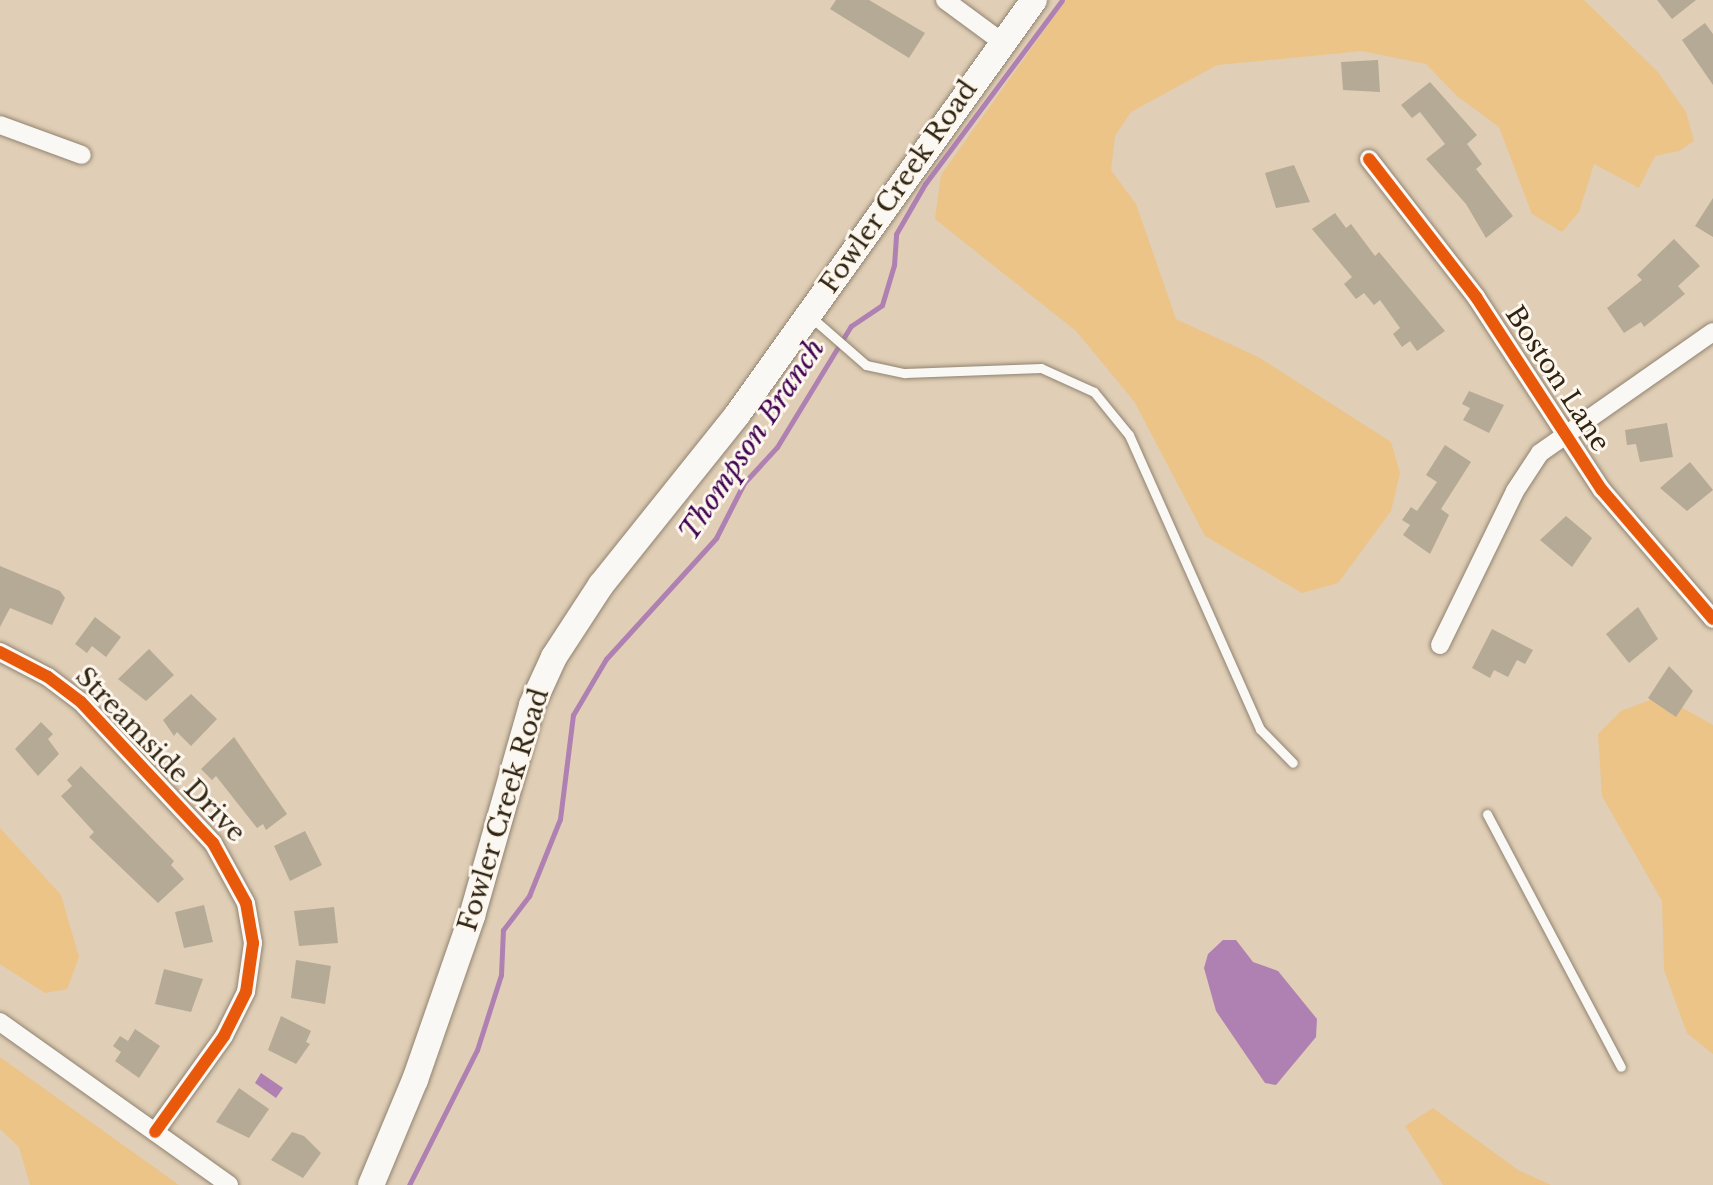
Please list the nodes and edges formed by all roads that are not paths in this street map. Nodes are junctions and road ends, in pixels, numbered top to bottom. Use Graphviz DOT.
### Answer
graph roads {
  1 [pos="945,0"];
  2 [pos="1034,0"];
  3 [pos="1002,42"];
  4 [pos="0,125"];
  5 [pos="82,155"];
  6 [pos="1369,159"];
  7 [pos="808,315"];
  8 [pos="1713,332"];
  9 [pos="1564,432"];
  10 [pos="1713,619"];
  11 [pos="1440,645"];
  12 [pos="0,652"];
  13 [pos="1293,763"];
  14 [pos="1487,814"];
  15 [pos="0,1022"];
  16 [pos="1621,1067"];
  17 [pos="155,1132"];
  18 [pos="229,1185"];
  19 [pos="371,1185"];
  1 -- 3 [label="street"];
  2 -- 3 [label="main road, Fowler Creek Road"];
  3 -- 7 [label="main road, Fowler Creek Road"];
  4 -- 5 [label="street"];
  6 -- 9 [label="street, Boston Lane"];
  7 -- 13 [label="lane"];
  7 -- 19 [label="main road, Fowler Creek Road"];
  8 -- 9 [label="street"];
  9 -- 10 [label="street, Boston Lane"];
  9 -- 11 [label="street"];
  12 -- 17 [label="street, Streamside Drive"];
  14 -- 16 [label="lane"];
  15 -- 17 [label="street"];
  17 -- 18 [label="street"];
}
